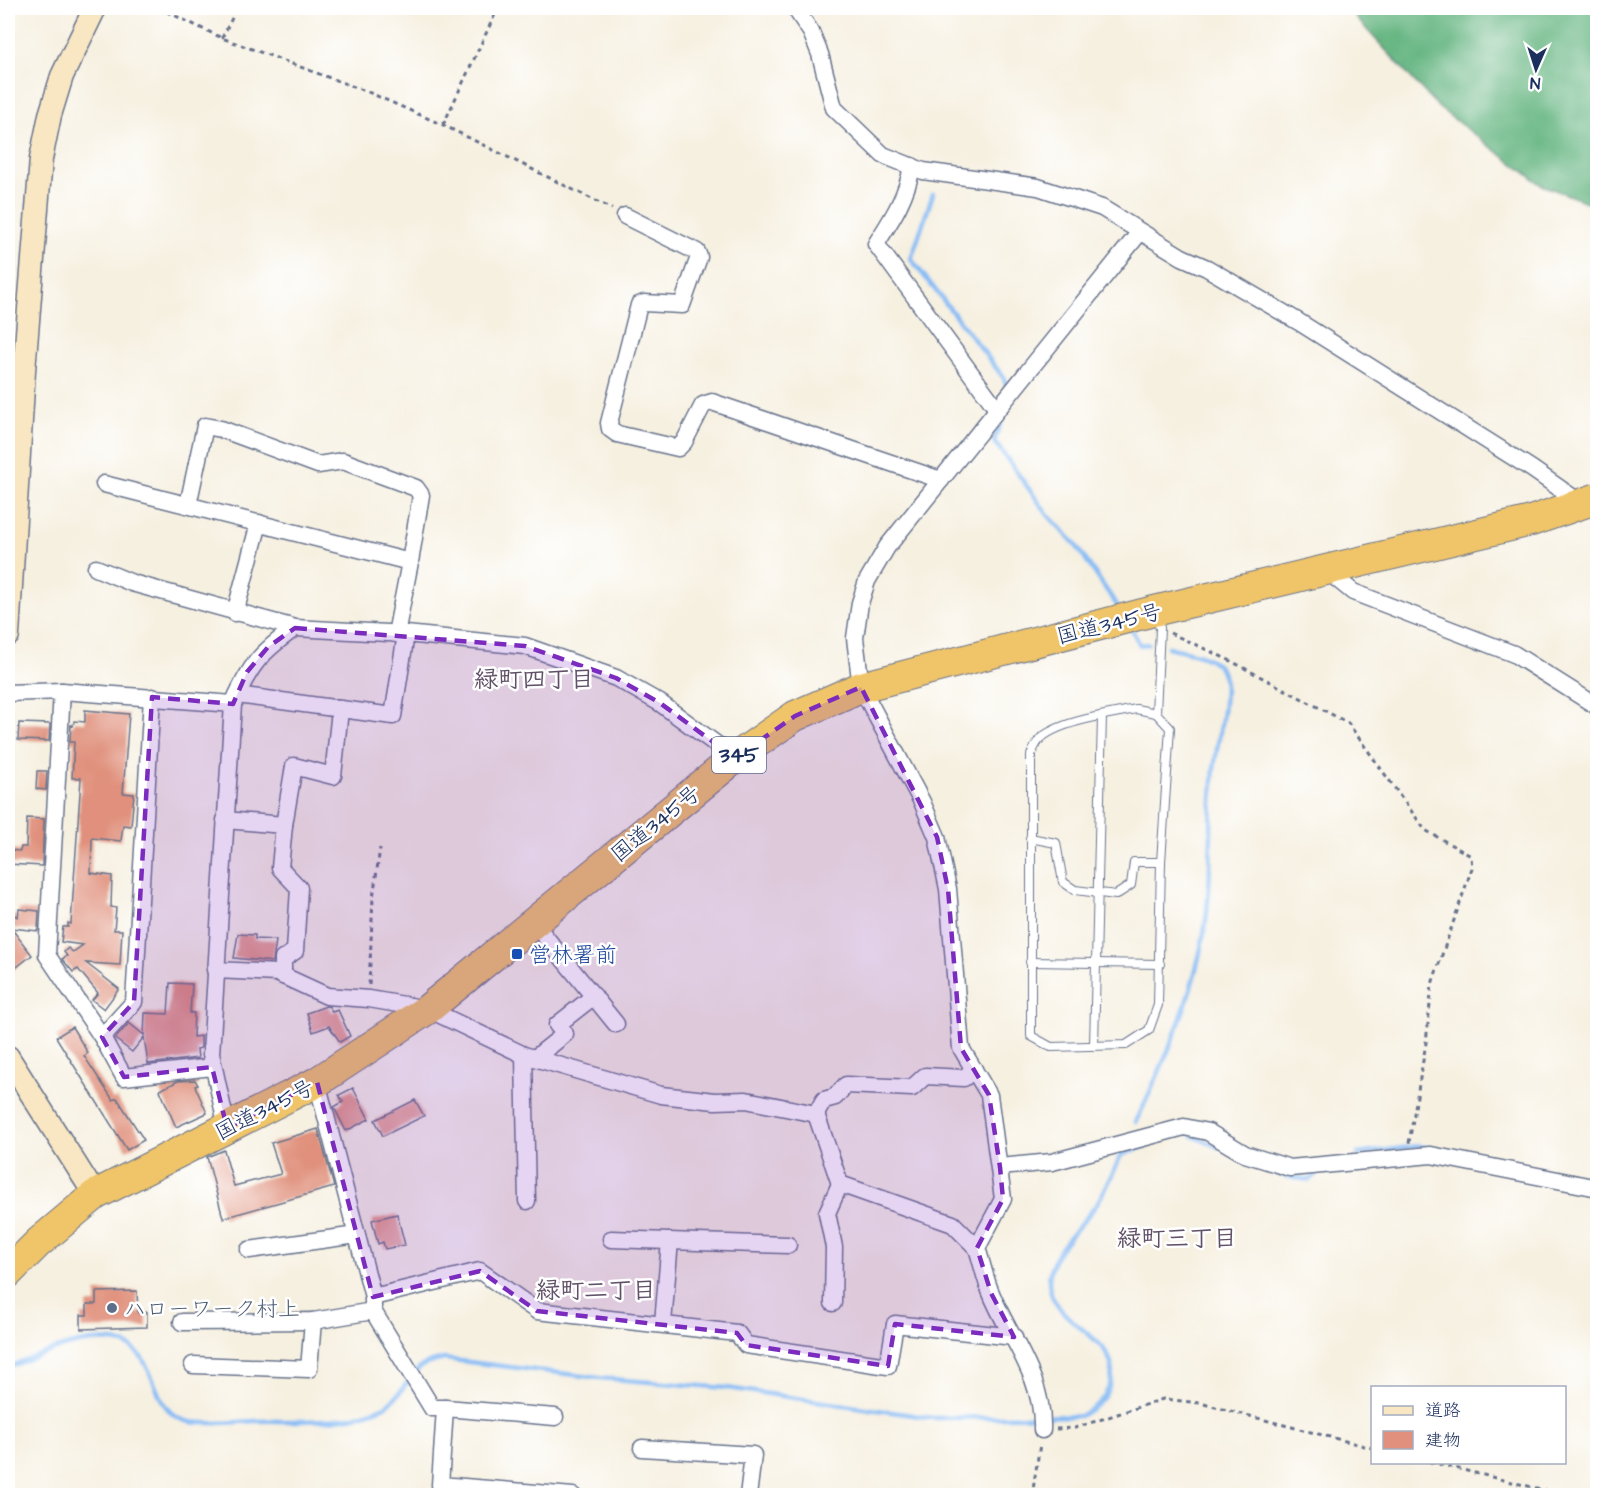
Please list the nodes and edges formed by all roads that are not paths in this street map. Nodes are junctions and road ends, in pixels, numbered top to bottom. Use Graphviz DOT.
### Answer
graph roads {
  1 [pos="95,8"];
  2 [pos="795,8"];
  3 [pos="912,166"];
  4 [pos="625,216"];
  5 [pos="1140,232"];
  6 [pos="16,371"];
  7 [pos="997,409"];
  8 [pos="941,480"];
  9 [pos="104,484"];
  10 [pos="1590,501"];
  11 [pos="188,505"];
  12 [pos="259,523"];
  13 [pos="410,562"];
  14 [pos="10,567"];
  15 [pos="96,568"];
  16 [pos="1326,570"];
  17 [pos="235,613"];
  18 [pos="1157,620"];
  19 [pos="295,628"];
  20 [pos="401,634"];
  21 [pos="8,635"];
  22 [pos="861,687"];
  23 [pos="62,691"];
  24 [pos="8,693"];
  25 [pos="152,698"];
  26 [pos="235,699"];
  27 [pos="1598,707"];
  28 [pos="340,710"];
  29 [pos="1156,713"];
  30 [pos="1102,716"];
  31 [pos="735,758"];
  32 [pos="225,819"];
  33 [pos="284,825"];
  34 [pos="1030,838"];
  35 [pos="1161,862"];
  36 [pos="1099,892"];
  37 [pos="534,923"];
  38 [pos="1030,962"];
  39 [pos="1097,964"];
  40 [pos="1160,964"];
  41 [pos="215,970"];
  42 [pos="282,976"];
  43 [pos="594,996"];
  44 [pos="428,1009"];
  45 [pos="616,1024"];
  46 [pos="102,1036"];
  47 [pos="1094,1046"];
  48 [pos="529,1056"];
  49 [pos="8,1057"];
  50 [pos="212,1067"];
  51 [pos="974,1069"];
  52 [pos="317,1082"];
  53 [pos="816,1114"];
  54 [pos="227,1128"];
  55 [pos="1000,1167"];
  56 [pos="840,1184"];
  57 [pos="1598,1188"];
  58 [pos="95,1195"];
  59 [pos="528,1201"];
  60 [pos="357,1235"];
  61 [pos="611,1239"];
  62 [pos="670,1241"];
  63 [pos="788,1245"];
  64 [pos="977,1248"];
  65 [pos="249,1250"];
  66 [pos="8,1273"];
  67 [pos="833,1303"];
  68 [pos="373,1304"];
  69 [pos="313,1321"];
  70 [pos="182,1322"];
  71 [pos="663,1323"];
  72 [pos="1014,1337"];
  73 [pos="193,1365"];
  74 [pos="445,1408"];
  75 [pos="555,1417"];
  76 [pos="1042,1430"];
  77 [pos="642,1448"];
  78 [pos="439,1490"];
  79 [pos="573,1496"];
  80 [pos="748,1496"];
  1 -- 6 [label="street"];
  2 -- 3 [label="street"];
  3 -- 5 [label="street"];
  3 -- 7 [label="street"];
  4 -- 8 [label="street"];
  5 -- 7 [label="street"];
  5 -- 10 [label="street"];
  6 -- 14 [label="street"];
  7 -- 8 [label="street"];
  8 -- 22 [label="street"];
  9 -- 11 [label="street"];
  10 -- 16 [label="highway, 国道345号 / 345"];
  11 -- 12 [label="street"];
  11 -- 13 [label="street"];
  12 -- 13 [label="street"];
  12 -- 17 [label="street"];
  13 -- 20 [label="street"];
  14 -- 21 [label="street"];
  15 -- 17 [label="street"];
  16 -- 18 [label="highway, 国道345号 / 345"];
  16 -- 27 [label="street"];
  17 -- 19 [label="street"];
  18 -- 22 [label="highway, 国道345号 / 345"];
  18 -- 29 [label="lane"];
  19 -- 20 [label="street"];
  19 -- 26 [label="street"];
  20 -- 28 [label="street"];
  20 -- 31 [label="street"];
  22 -- 31 [label="highway, 国道345号 / 345"];
  22 -- 51 [label="street"];
  23 -- 24 [label="street"];
  23 -- 25 [label="street"];
  23 -- 46 [label="street"];
  25 -- 26 [label="street"];
  25 -- 46 [label="street"];
  26 -- 28 [label="street"];
  26 -- 32 [label="street"];
  28 -- 33 [label="street"];
  29 -- 30 [label="lane"];
  29 -- 35 [label="lane"];
  30 -- 34 [label="lane"];
  30 -- 36 [label="lane"];
  31 -- 37 [label="highway, 国道345号 / 345"];
  32 -- 33 [label="street"];
  32 -- 41 [label="street"];
  33 -- 42 [label="street"];
  34 -- 36 [label="lane"];
  34 -- 38 [label="lane"];
  35 -- 36 [label="lane"];
  35 -- 40 [label="lane"];
  36 -- 39 [label="lane"];
  37 -- 43 [label="street"];
  37 -- 44 [label="highway, 国道345号 / 345"];
  38 -- 39 [label="lane"];
  38 -- 47 [label="lane"];
  39 -- 40 [label="lane"];
  39 -- 47 [label="lane"];
  40 -- 47 [label="lane"];
  41 -- 42 [label="street"];
  41 -- 50 [label="street"];
  42 -- 44 [label="street"];
  43 -- 45 [label="street"];
  43 -- 48 [label="street"];
  44 -- 48 [label="street"];
  44 -- 52 [label="highway, 国道345号 / 345"];
  46 -- 50 [label="street"];
  48 -- 53 [label="street"];
  48 -- 59 [label="street"];
  49 -- 58 [label="street"];
  50 -- 54 [label="street"];
  51 -- 53 [label="street"];
  51 -- 55 [label="street"];
  52 -- 54 [label="highway, 国道345号 / 345"];
  52 -- 60 [label="street"];
  53 -- 56 [label="street"];
  54 -- 58 [label="highway, 国道345号 / 345"];
  55 -- 57 [label="street"];
  55 -- 64 [label="street"];
  56 -- 64 [label="street"];
  56 -- 67 [label="street"];
  58 -- 66 [label="highway, 国道345号 / 345"];
  60 -- 65 [label="street"];
  60 -- 68 [label="street"];
  61 -- 62 [label="street"];
  62 -- 63 [label="street"];
  62 -- 71 [label="street"];
  64 -- 72 [label="street"];
  68 -- 69 [label="street"];
  68 -- 71 [label="street"];
  68 -- 74 [label="street"];
  69 -- 70 [label="street"];
  69 -- 73 [label="street"];
  71 -- 72 [label="street"];
  72 -- 76 [label="street"];
  74 -- 75 [label="street"];
  74 -- 78 [label="street"];
  77 -- 80 [label="street"];
  78 -- 79 [label="street"];
}
